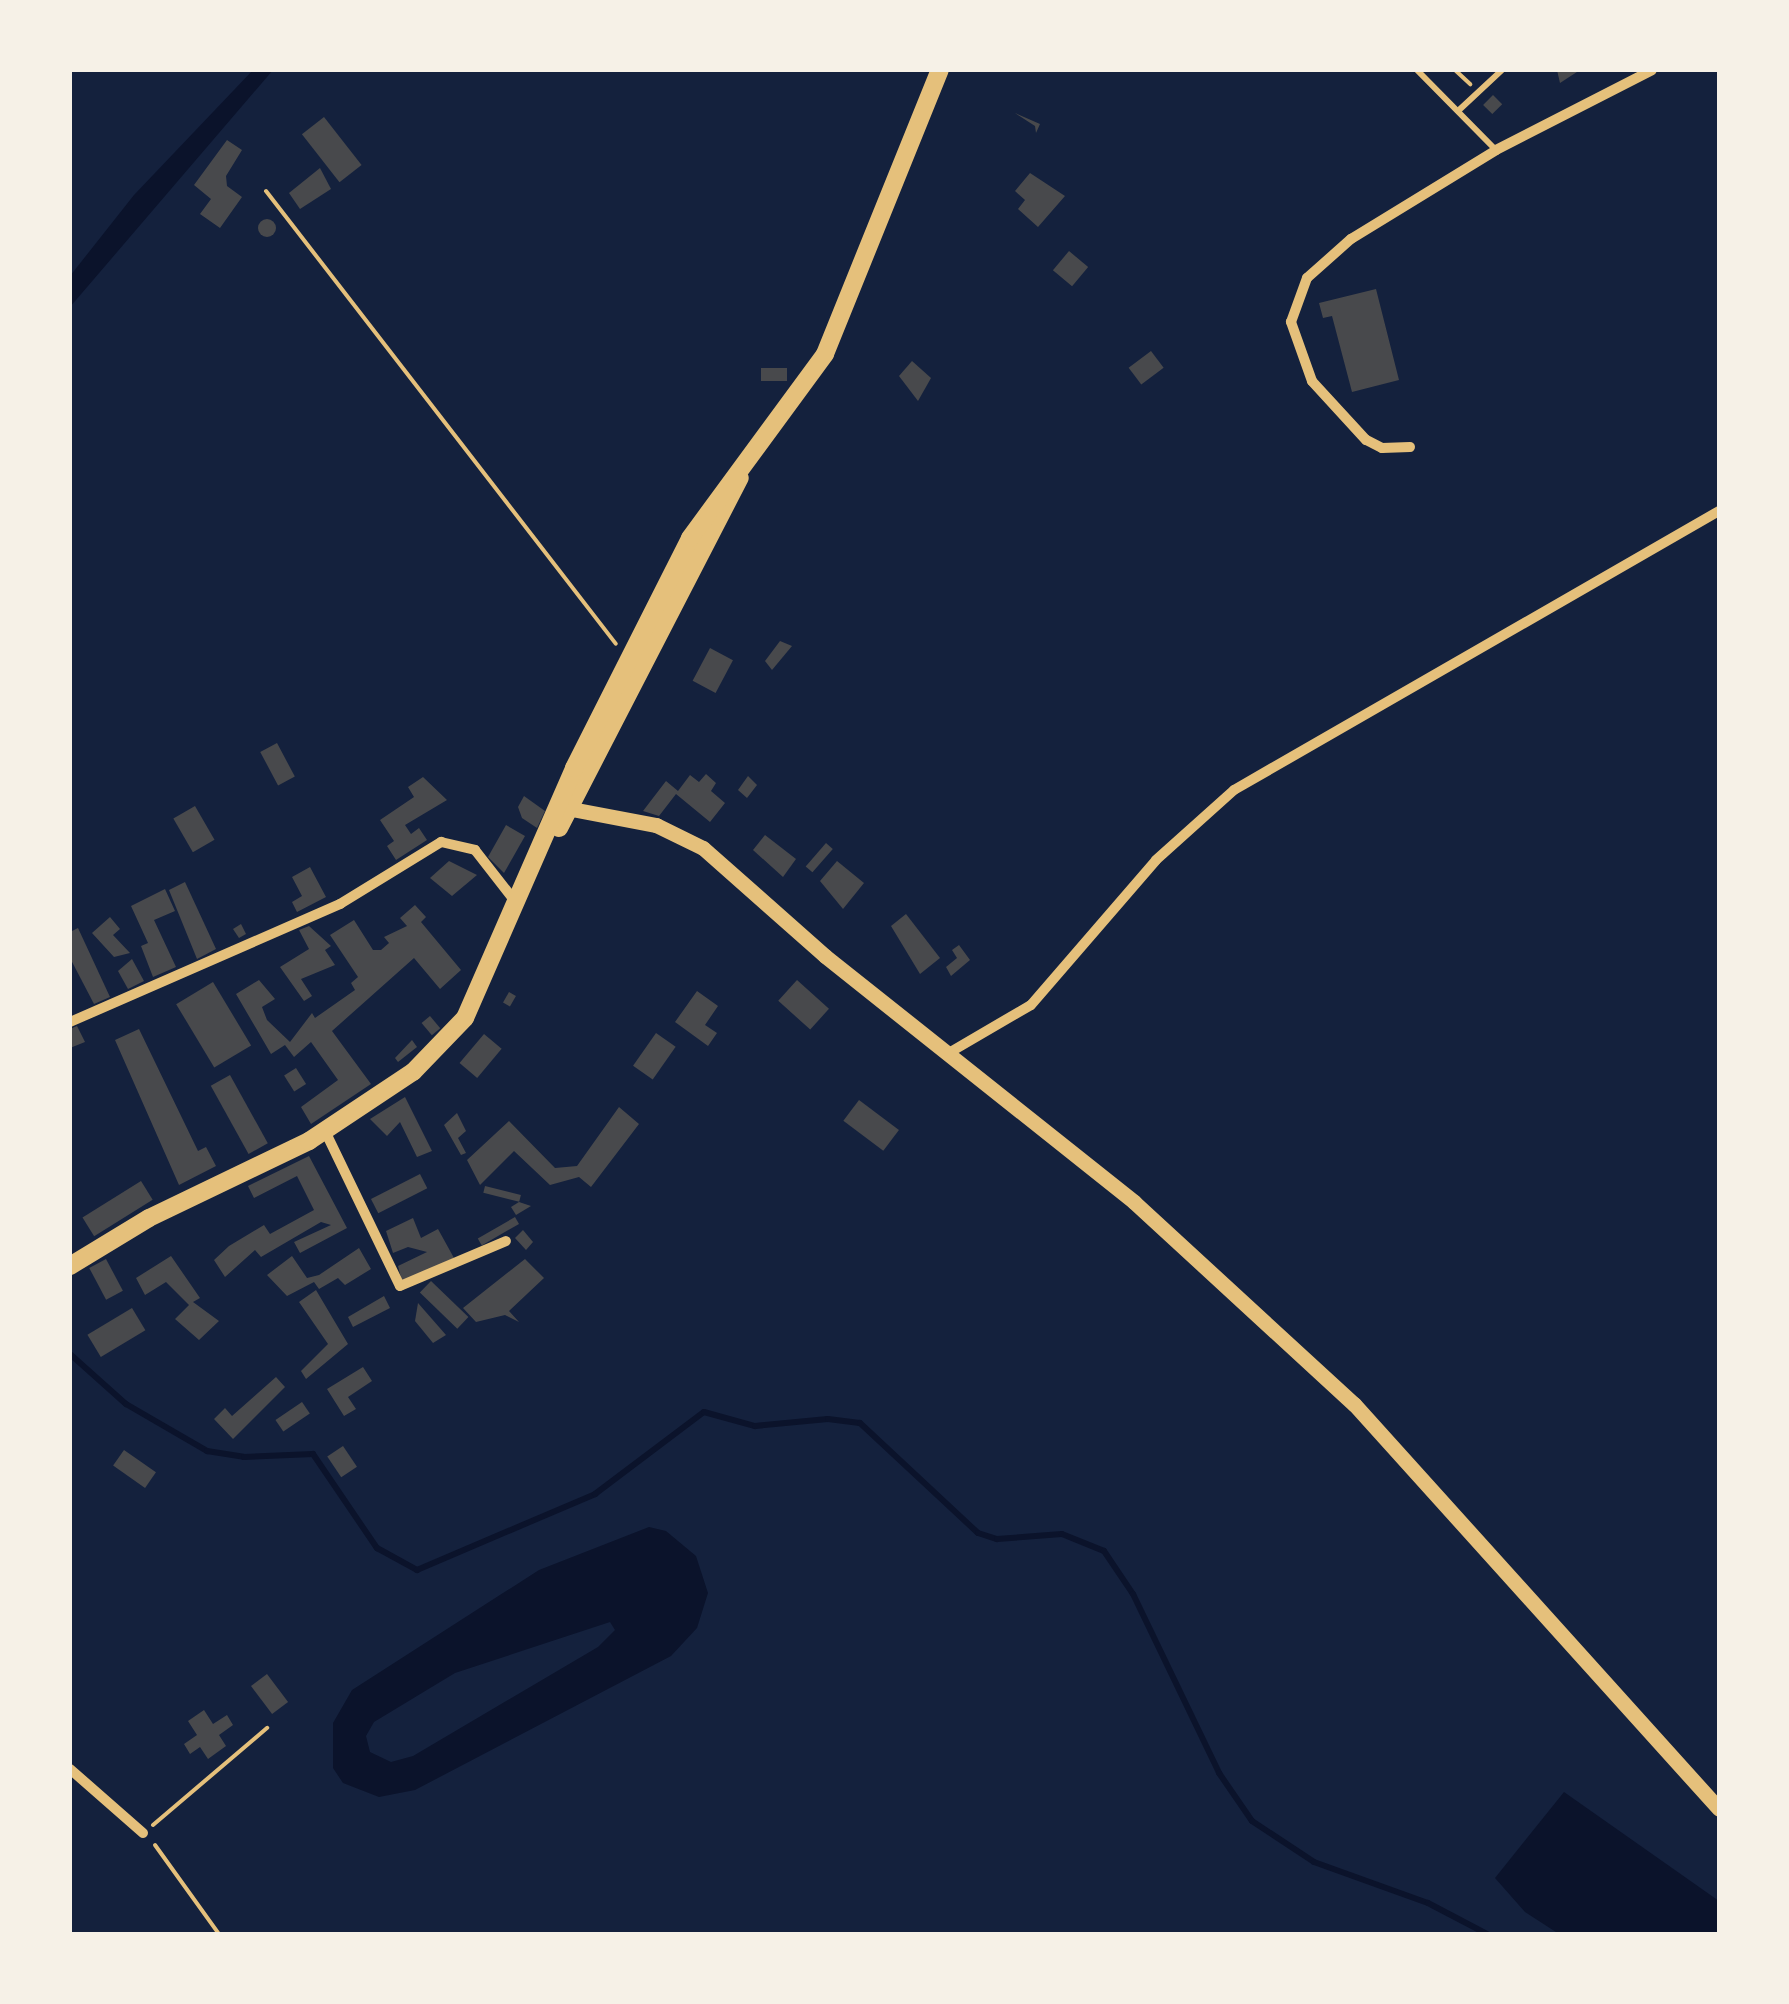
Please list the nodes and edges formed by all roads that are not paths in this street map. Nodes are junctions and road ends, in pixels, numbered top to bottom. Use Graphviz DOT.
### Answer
graph roads {
  1 [pos="940,70"];
  2 [pos="1417,70"];
  3 [pos="1502,70"];
  4 [pos="1652,70"];
  5 [pos="1458,111"];
  6 [pos="1496,150"];
  7 [pos="771,426"];
  8 [pos="1410,448"];
  9 [pos="1719,512"];
  10 [pos="563,808"];
  11 [pos="519,905"];
  12 [pos="70,1022"];
  13 [pos="947,1054"];
  14 [pos="325,1131"];
  15 [pos="506,1240"];
  16 [pos="70,1266"];
  17 [pos="70,1769"];
  18 [pos="1719,1809"];
  19 [pos="143,1833"];
  1 -- 7 [label="main road"];
  2 -- 5 [label="lane"];
  3 -- 5 [label="lane"];
  4 -- 6 [label="street"];
  5 -- 6 [label="lane"];
  6 -- 8 [label="street"];
  7 -- 10 [label="main road"];
  7 -- 10 [label="main road"];
  9 -- 13 [label="street"];
  10 -- 11 [label="main road"];
  10 -- 13 [label="street"];
  11 -- 12 [label="street"];
  11 -- 14 [label="main road"];
  13 -- 18 [label="street"];
  14 -- 15 [label="street"];
  14 -- 16 [label="main road"];
  17 -- 19 [label="street"];
}
